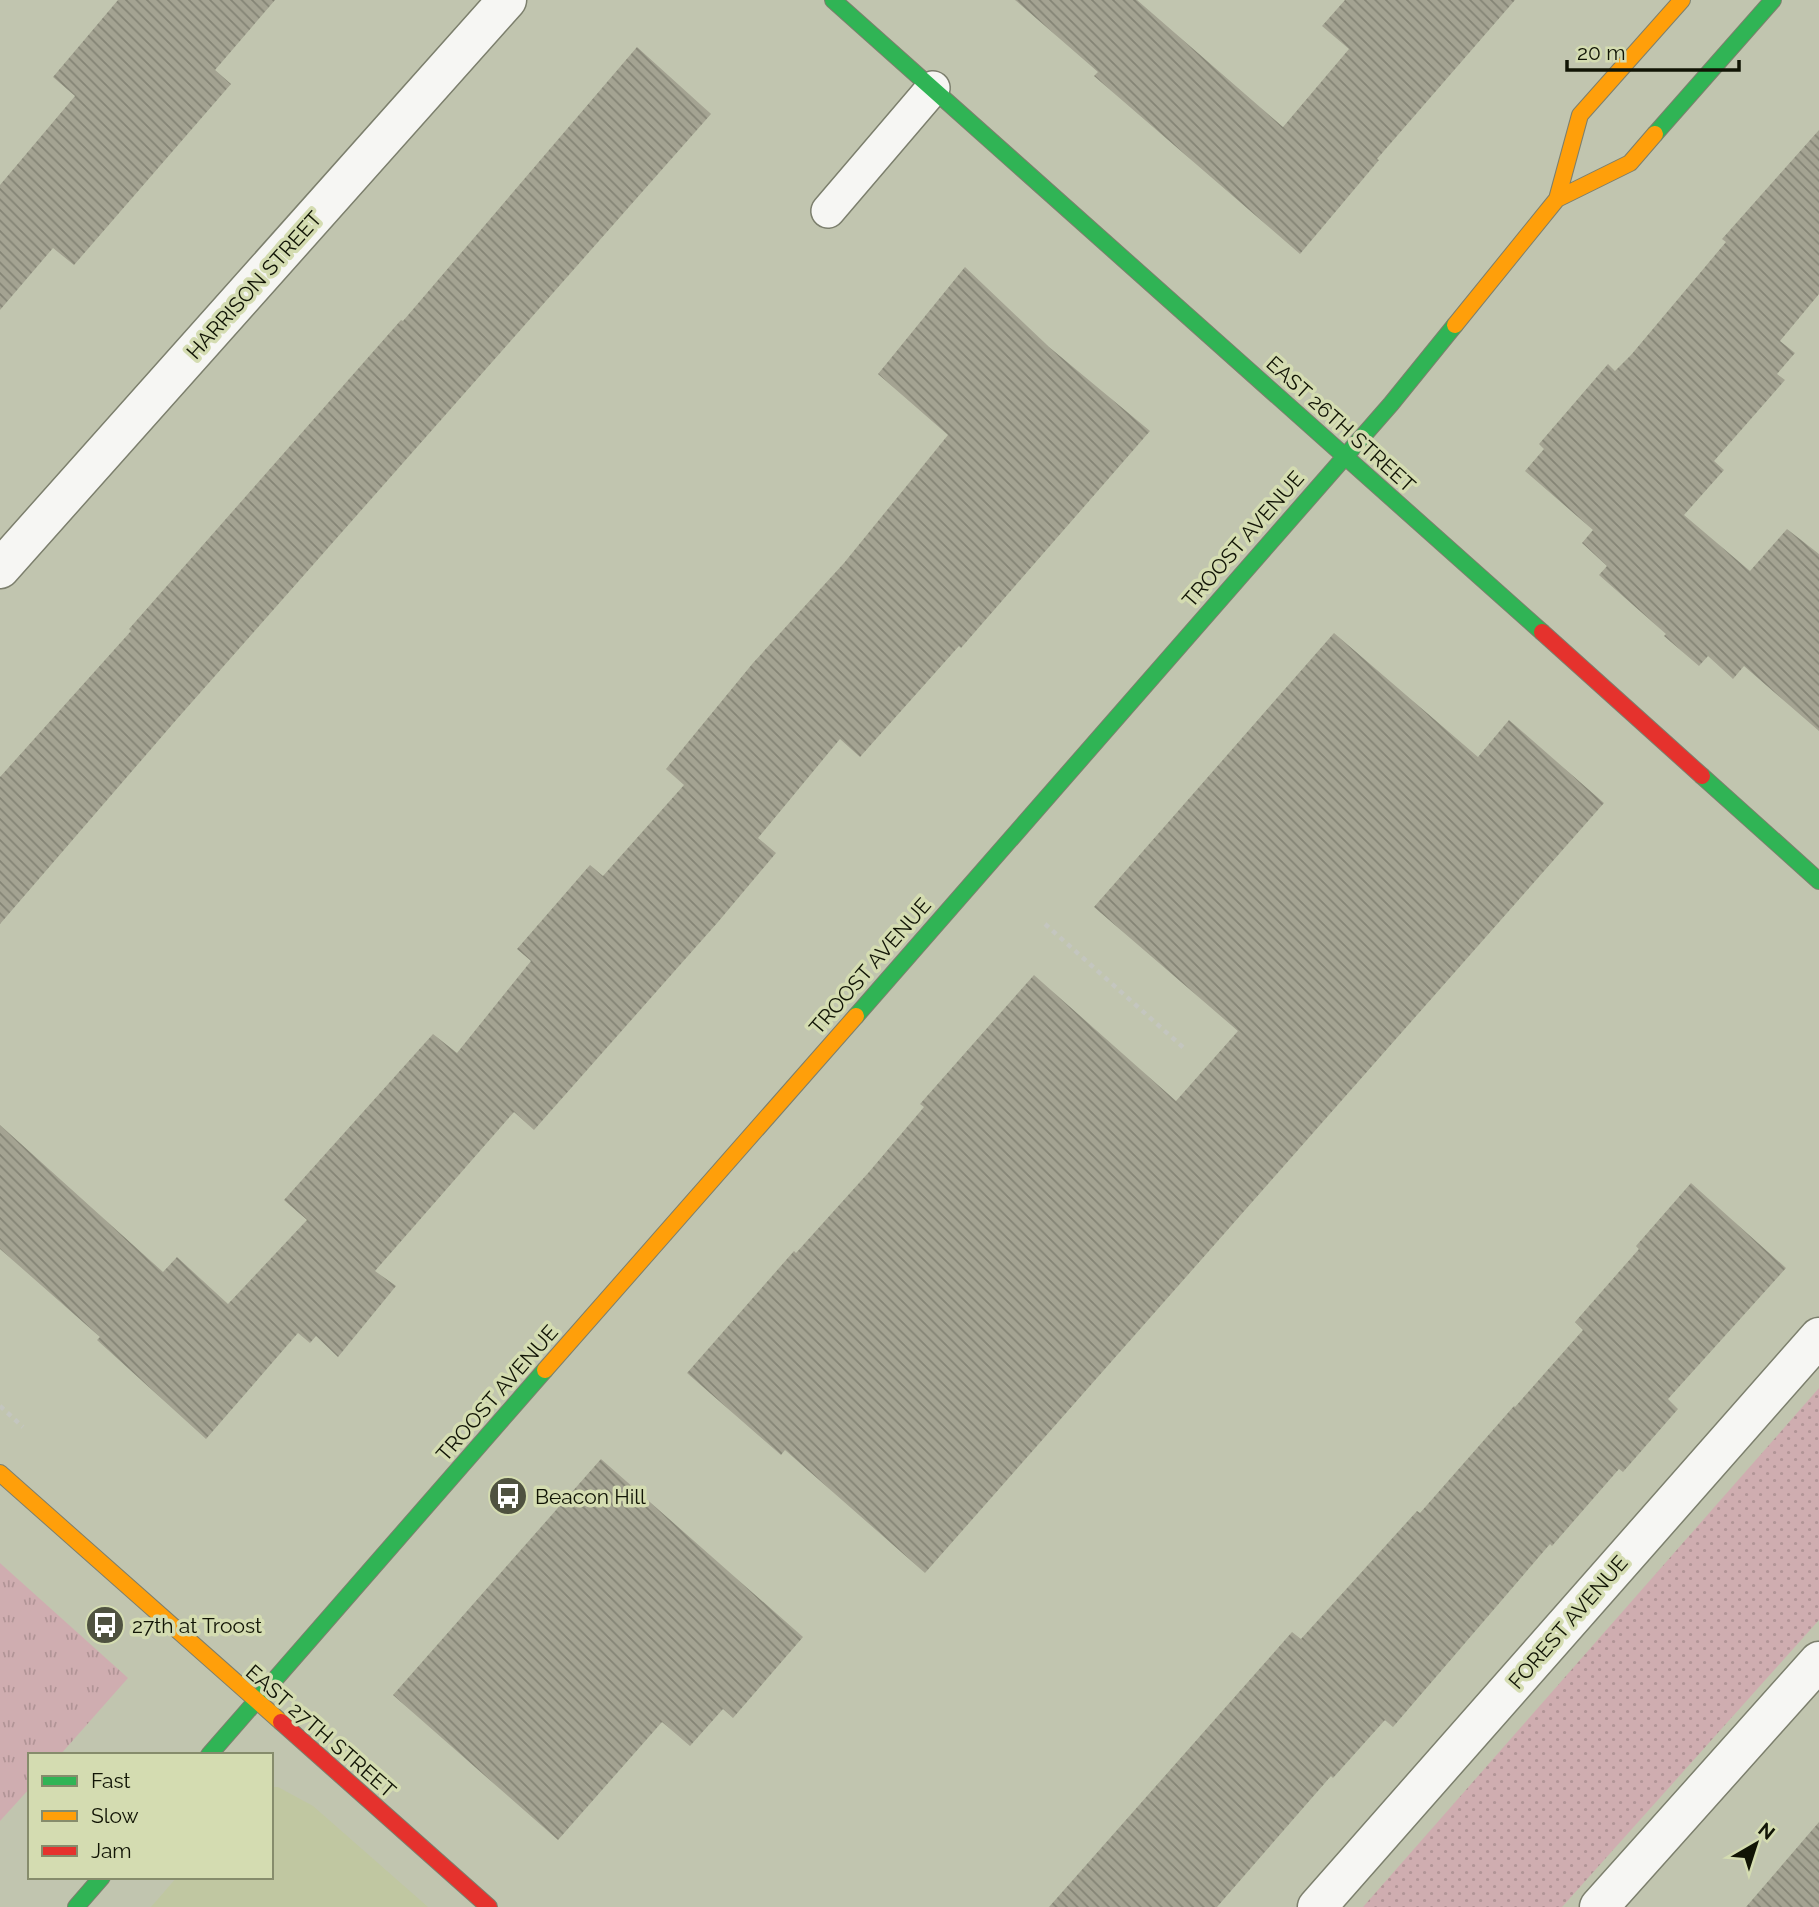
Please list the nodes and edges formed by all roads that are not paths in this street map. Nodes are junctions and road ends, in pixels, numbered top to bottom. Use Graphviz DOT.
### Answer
graph roads {
  1 [pos="508,0"];
  2 [pos="833,0"];
  3 [pos="1682,0"];
  4 [pos="1773,0"];
  5 [pos="933,88"];
  6 [pos="1557,200"];
  7 [pos="828,211"];
  8 [pos="1345,455"];
  9 [pos="0,569"];
  10 [pos="1819,881"];
  11 [pos="1819,1336"];
  12 [pos="0,1473"];
  13 [pos="1819,1661"];
  14 [pos="256,1702"];
  15 [pos="211,1753"];
  16 [pos="100,1879"];
  17 [pos="76,1907"];
  18 [pos="489,1907"];
  19 [pos="1317,1907"];
  20 [pos="1599,1907"];
  1 -- 9 [label="street, HARRISON STREET"];
  2 -- 5 [label="main road, EAST 26TH STREET"];
  3 -- 6 [label="main road, TROOST AVENUE"];
  4 -- 6 [label="main road, TROOST AVENUE"];
  5 -- 7 [label="lane"];
  5 -- 8 [label="main road, EAST 26TH STREET"];
  6 -- 8 [label="main road, TROOST AVENUE"];
  8 -- 10 [label="main road, EAST 26TH STREET"];
  8 -- 14 [label="main road, TROOST AVENUE"];
  11 -- 19 [label="street, FOREST AVENUE"];
  12 -- 14 [label="main road, EAST 27TH STREET"];
  13 -- 20 [label="street"];
  14 -- 15 [label="main road, TROOST AVENUE"];
  14 -- 18 [label="main road, EAST 27TH STREET"];
  16 -- 17 [label="main road"];
}
